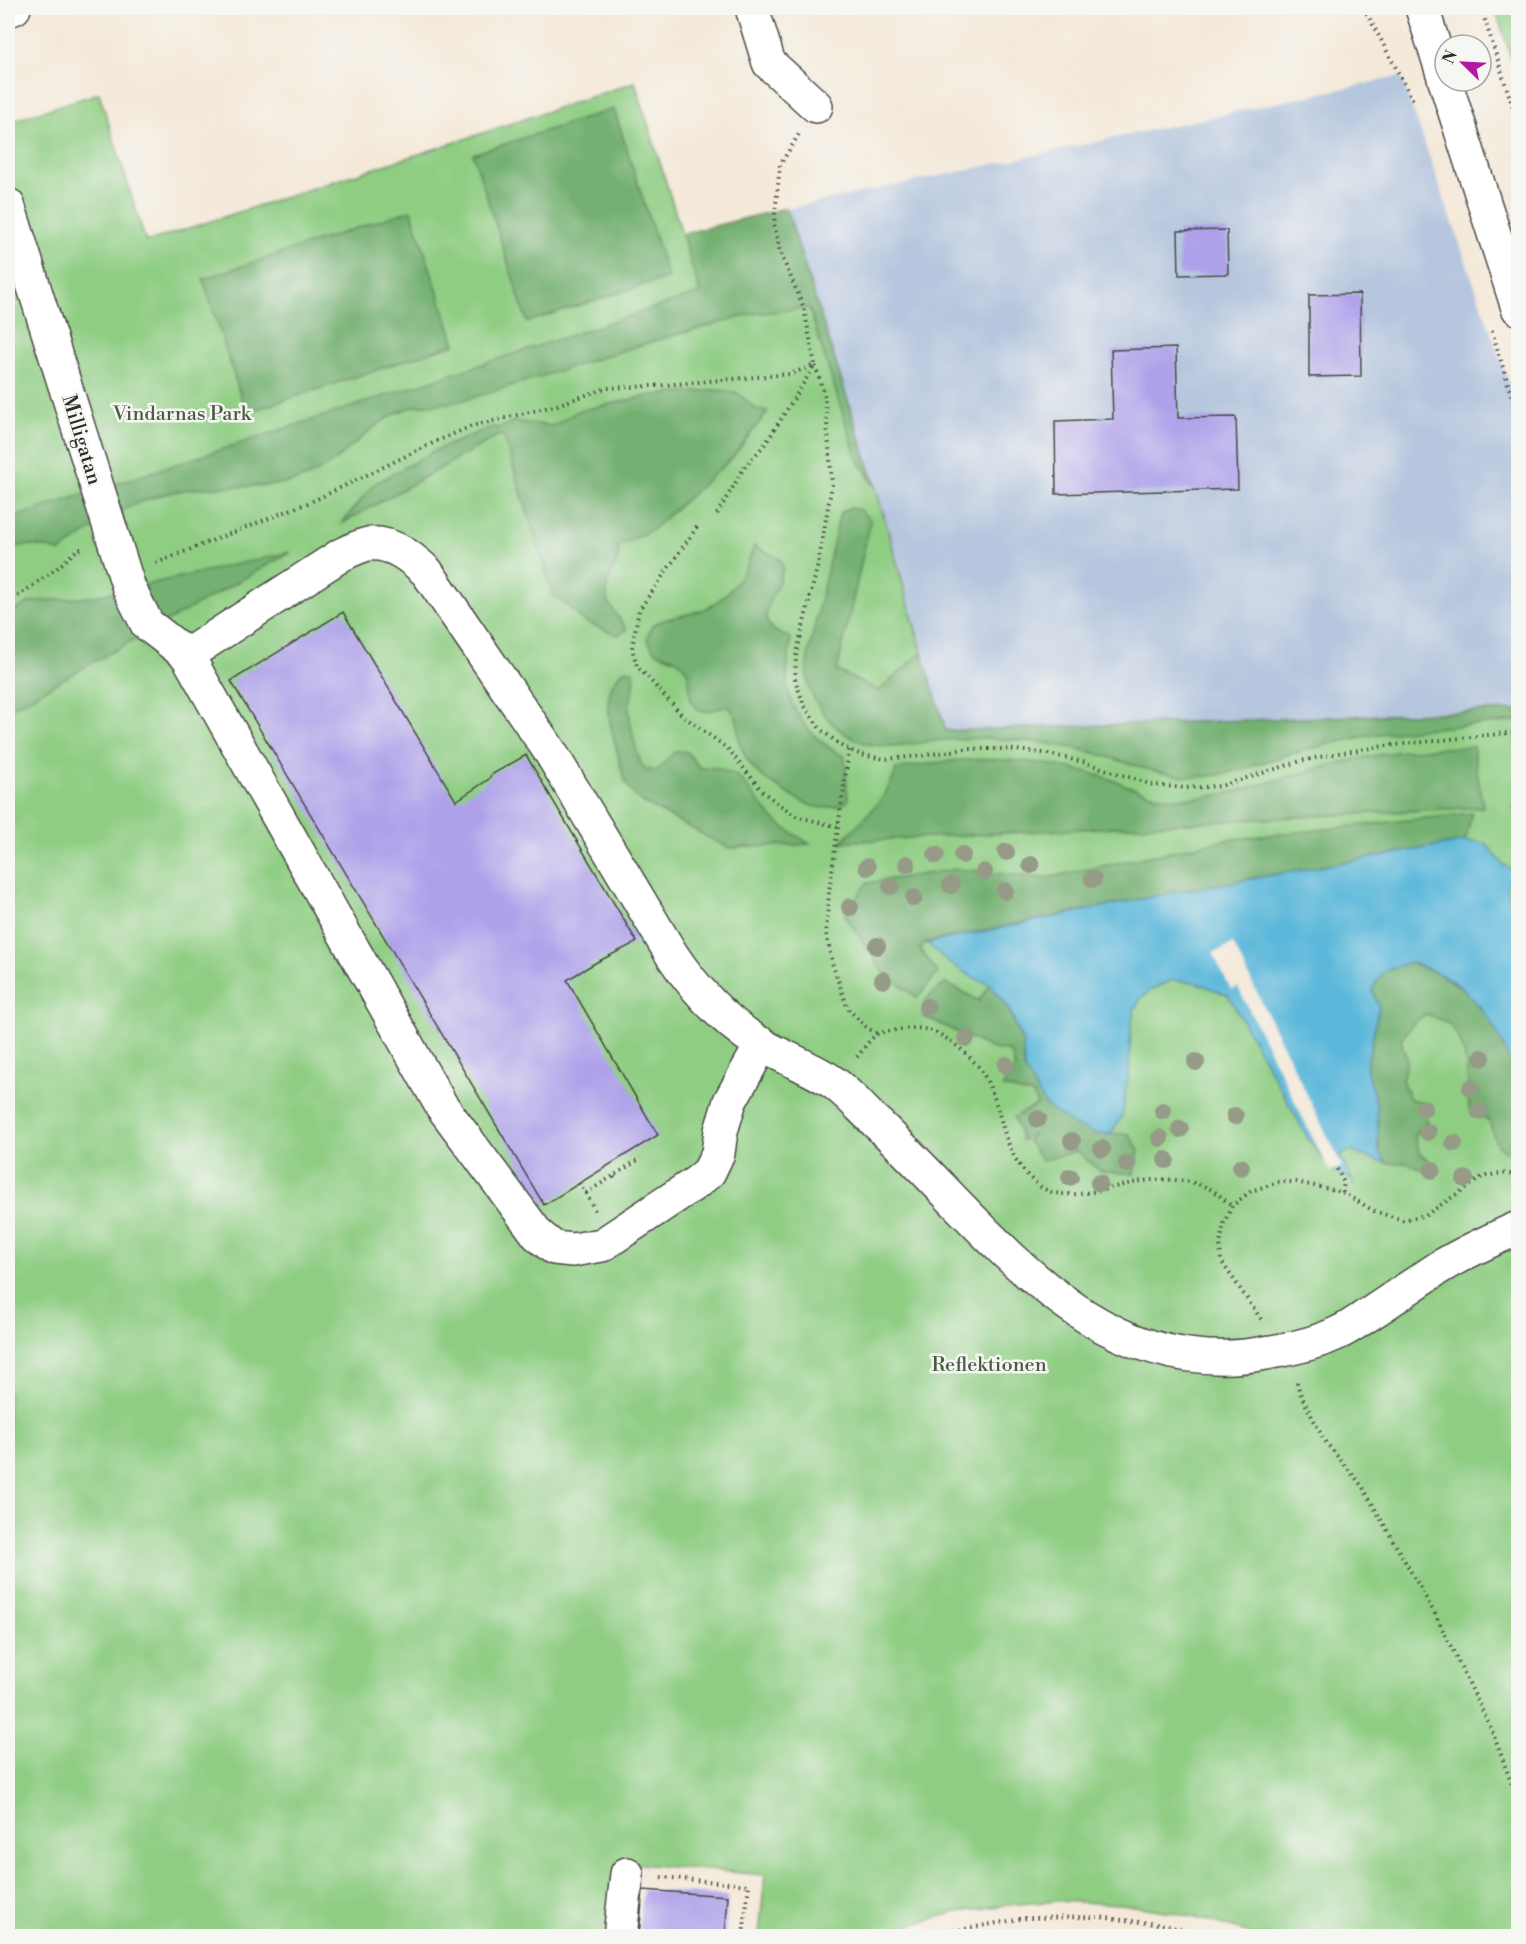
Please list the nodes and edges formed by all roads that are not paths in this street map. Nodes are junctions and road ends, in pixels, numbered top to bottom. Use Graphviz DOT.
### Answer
graph roads {
  1 [pos="15,8"];
  2 [pos="753,8"];
  3 [pos="1422,8"];
  4 [pos="8,10"];
  5 [pos="1433,42"];
  6 [pos="1449,93"];
  7 [pos="816,106"];
  8 [pos="8,204"];
  9 [pos="1518,308"];
  10 [pos="187,655"];
  11 [pos="762,1044"];
  12 [pos="1518,1228"];
  13 [pos="627,1874"];
  14 [pos="620,1936"];
  1 -- 4 [label="street"];
  2 -- 7 [label="street"];
  3 -- 5 [label="street"];
  6 -- 9 [label="street"];
  8 -- 10 [label="street, Milligatan"];
  10 -- 11 [label="street"];
  10 -- 11 [label="street"];
  11 -- 12 [label="street"];
  13 -- 14 [label="street"];
}
